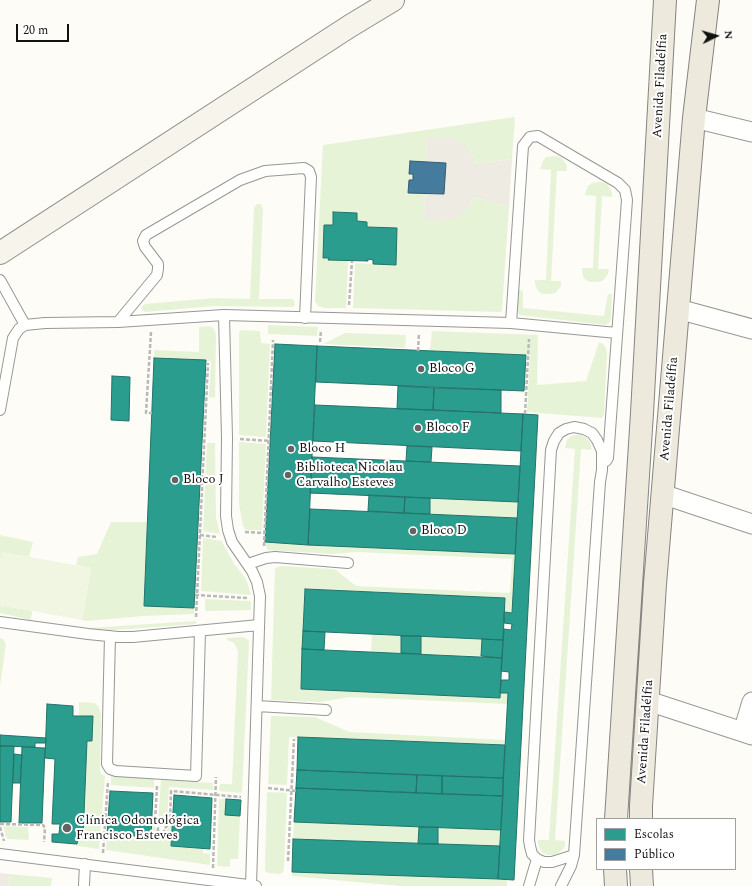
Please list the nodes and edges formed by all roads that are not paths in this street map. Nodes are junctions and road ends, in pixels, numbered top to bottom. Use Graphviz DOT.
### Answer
graph roads {
  1 [pos="393,0"];
  2 [pos="665,0"];
  3 [pos="708,0"];
  4 [pos="694,118"];
  5 [pos="752,132"];
  6 [pos="0,253"];
  7 [pos="0,280"];
  8 [pos="678,309"];
  9 [pos="224,315"];
  10 [pos="305,318"];
  11 [pos="118,322"];
  12 [pos="511,323"];
  13 [pos="25,325"];
  14 [pos="752,328"];
  15 [pos="617,333"];
  16 [pos="0,410"];
  17 [pos="602,470"];
  18 [pos="662,494"];
  19 [pos="752,524"];
  20 [pos="348,563"];
  21 [pos="248,564"];
  22 [pos="0,622"];
  23 [pos="259,626"];
  24 [pos="200,631"];
  25 [pos="110,636"];
  26 [pos="648,701"];
  27 [pos="752,702"];
  28 [pos="257,706"];
  29 [pos="326,710"];
  30 [pos="747,733"];
  31 [pos="616,818"];
  32 [pos="641,818"];
  33 [pos="0,854"];
  34 [pos="574,855"];
  35 [pos="537,859"];
  36 [pos="85,864"];
  37 [pos="615,870"];
  38 [pos="641,870"];
  39 [pos="84,886"];
  40 [pos="254,886"];
  41 [pos="529,886"];
  42 [pos="561,886"];
  43 [pos="616,886"];
  44 [pos="642,886"];
  1 -- 6 [label="street"];
  2 -- 31 [label="main road, Avenida Filadélfia"];
  3 -- 4 [label="main road, Avenida Filadélfia"];
  4 -- 5 [label="street"];
  4 -- 8 [label="main road, Avenida Filadélfia"];
  7 -- 13 [label="lane"];
  8 -- 14 [label="street"];
  8 -- 18 [label="main road, Avenida Filadélfia"];
  9 -- 10 [label="lane"];
  9 -- 11 [label="lane"];
  9 -- 21 [label="lane"];
  10 -- 11 [label="lane"];
  10 -- 12 [label="lane"];
  11 -- 13 [label="lane"];
  12 -- 15 [label="lane"];
  12 -- 15 [label="lane"];
  13 -- 16 [label="lane"];
  15 -- 17 [label="lane"];
  17 -- 34 [label="lane"];
  17 -- 35 [label="lane"];
  18 -- 19 [label="street"];
  18 -- 26 [label="main road, Avenida Filadélfia"];
  20 -- 21 [label="lane"];
  21 -- 23 [label="lane"];
  22 -- 25 [label="lane"];
  23 -- 24 [label="lane"];
  23 -- 28 [label="lane"];
  24 -- 25 [label="lane"];
  24 -- 25 [label="lane"];
  26 -- 30 [label="street"];
  26 -- 32 [label="main road, Avenida Filadélfia"];
  27 -- 30 [label="street"];
  28 -- 29 [label="lane"];
  28 -- 40 [label="lane"];
  33 -- 36 [label="lane"];
  34 -- 35 [label="lane"];
  34 -- 42 [label="lane"];
  35 -- 41 [label="lane"];
  36 -- 39 [label="lane"];
  36 -- 40 [label="lane"];
  37 -- 43 [label="main road"];
  38 -- 44 [label="main road"];
}
